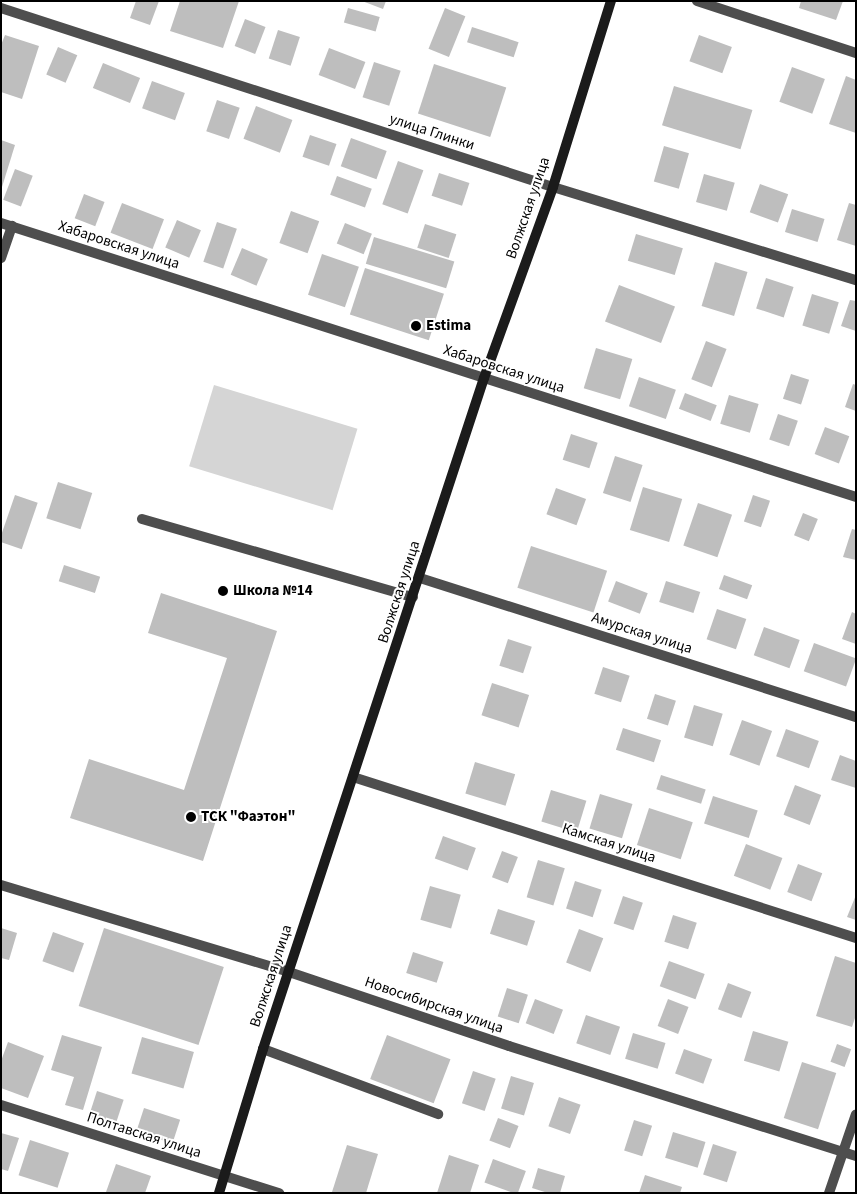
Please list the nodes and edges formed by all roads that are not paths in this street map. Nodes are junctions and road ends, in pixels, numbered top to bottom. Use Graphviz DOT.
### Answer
graph roads {
  1 [pos="611,1"];
  2 [pos="697,1"];
  3 [pos="1,8"];
  4 [pos="856,53"];
  5 [pos="552,187"];
  6 [pos="6,225"];
  7 [pos="1,258"];
  8 [pos="856,280"];
  9 [pos="484,378"];
  10 [pos="856,497"];
  11 [pos="142,519"];
  12 [pos="420,578"];
  13 [pos="413,597"];
  14 [pos="856,717"];
  15 [pos="353,777"];
  16 [pos="1,884"];
  17 [pos="856,938"];
  18 [pos="289,972"];
  19 [pos="263,1049"];
  20 [pos="1,1105"];
  21 [pos="438,1114"];
  22 [pos="856,1114"];
  23 [pos="843,1152"];
  24 [pos="856,1156"];
  25 [pos="224,1176"];
  26 [pos="218,1193"];
  27 [pos="279,1193"];
  28 [pos="829,1193"];
  1 -- 5 [label="street, Волжская улица"];
  2 -- 4 [label="street"];
  3 -- 5 [label="street, улица Глинки"];
  5 -- 8 [label="street, улица Глинки"];
  5 -- 9 [label="street, Волжская улица"];
  6 -- 7 [label="street"];
  6 -- 9 [label="street, Хабаровская улица"];
  9 -- 10 [label="street, Хабаровская улица"];
  9 -- 12 [label="street, Волжская улица"];
  11 -- 13 [label="street"];
  12 -- 13 [label="street, Волжская улица"];
  12 -- 14 [label="street, Амурская улица"];
  13 -- 15 [label="street, Волжская улица"];
  15 -- 17 [label="street, Камская улица"];
  15 -- 18 [label="street, Волжская улица"];
  16 -- 18 [label="street, Новосибирская улица"];
  18 -- 19 [label="street, Волжская улица"];
  18 -- 23 [label="street, Новосибирская улица"];
  19 -- 21 [label="street"];
  19 -- 25 [label="street, Волжская улица"];
  20 -- 25 [label="street, Полтавская улица"];
  22 -- 23 [label="street"];
  23 -- 24 [label="street, Новосибирская улица"];
  23 -- 28 [label="street"];
  25 -- 26 [label="street, Волжская улица"];
  25 -- 27 [label="street, Полтавская улица"];
}
